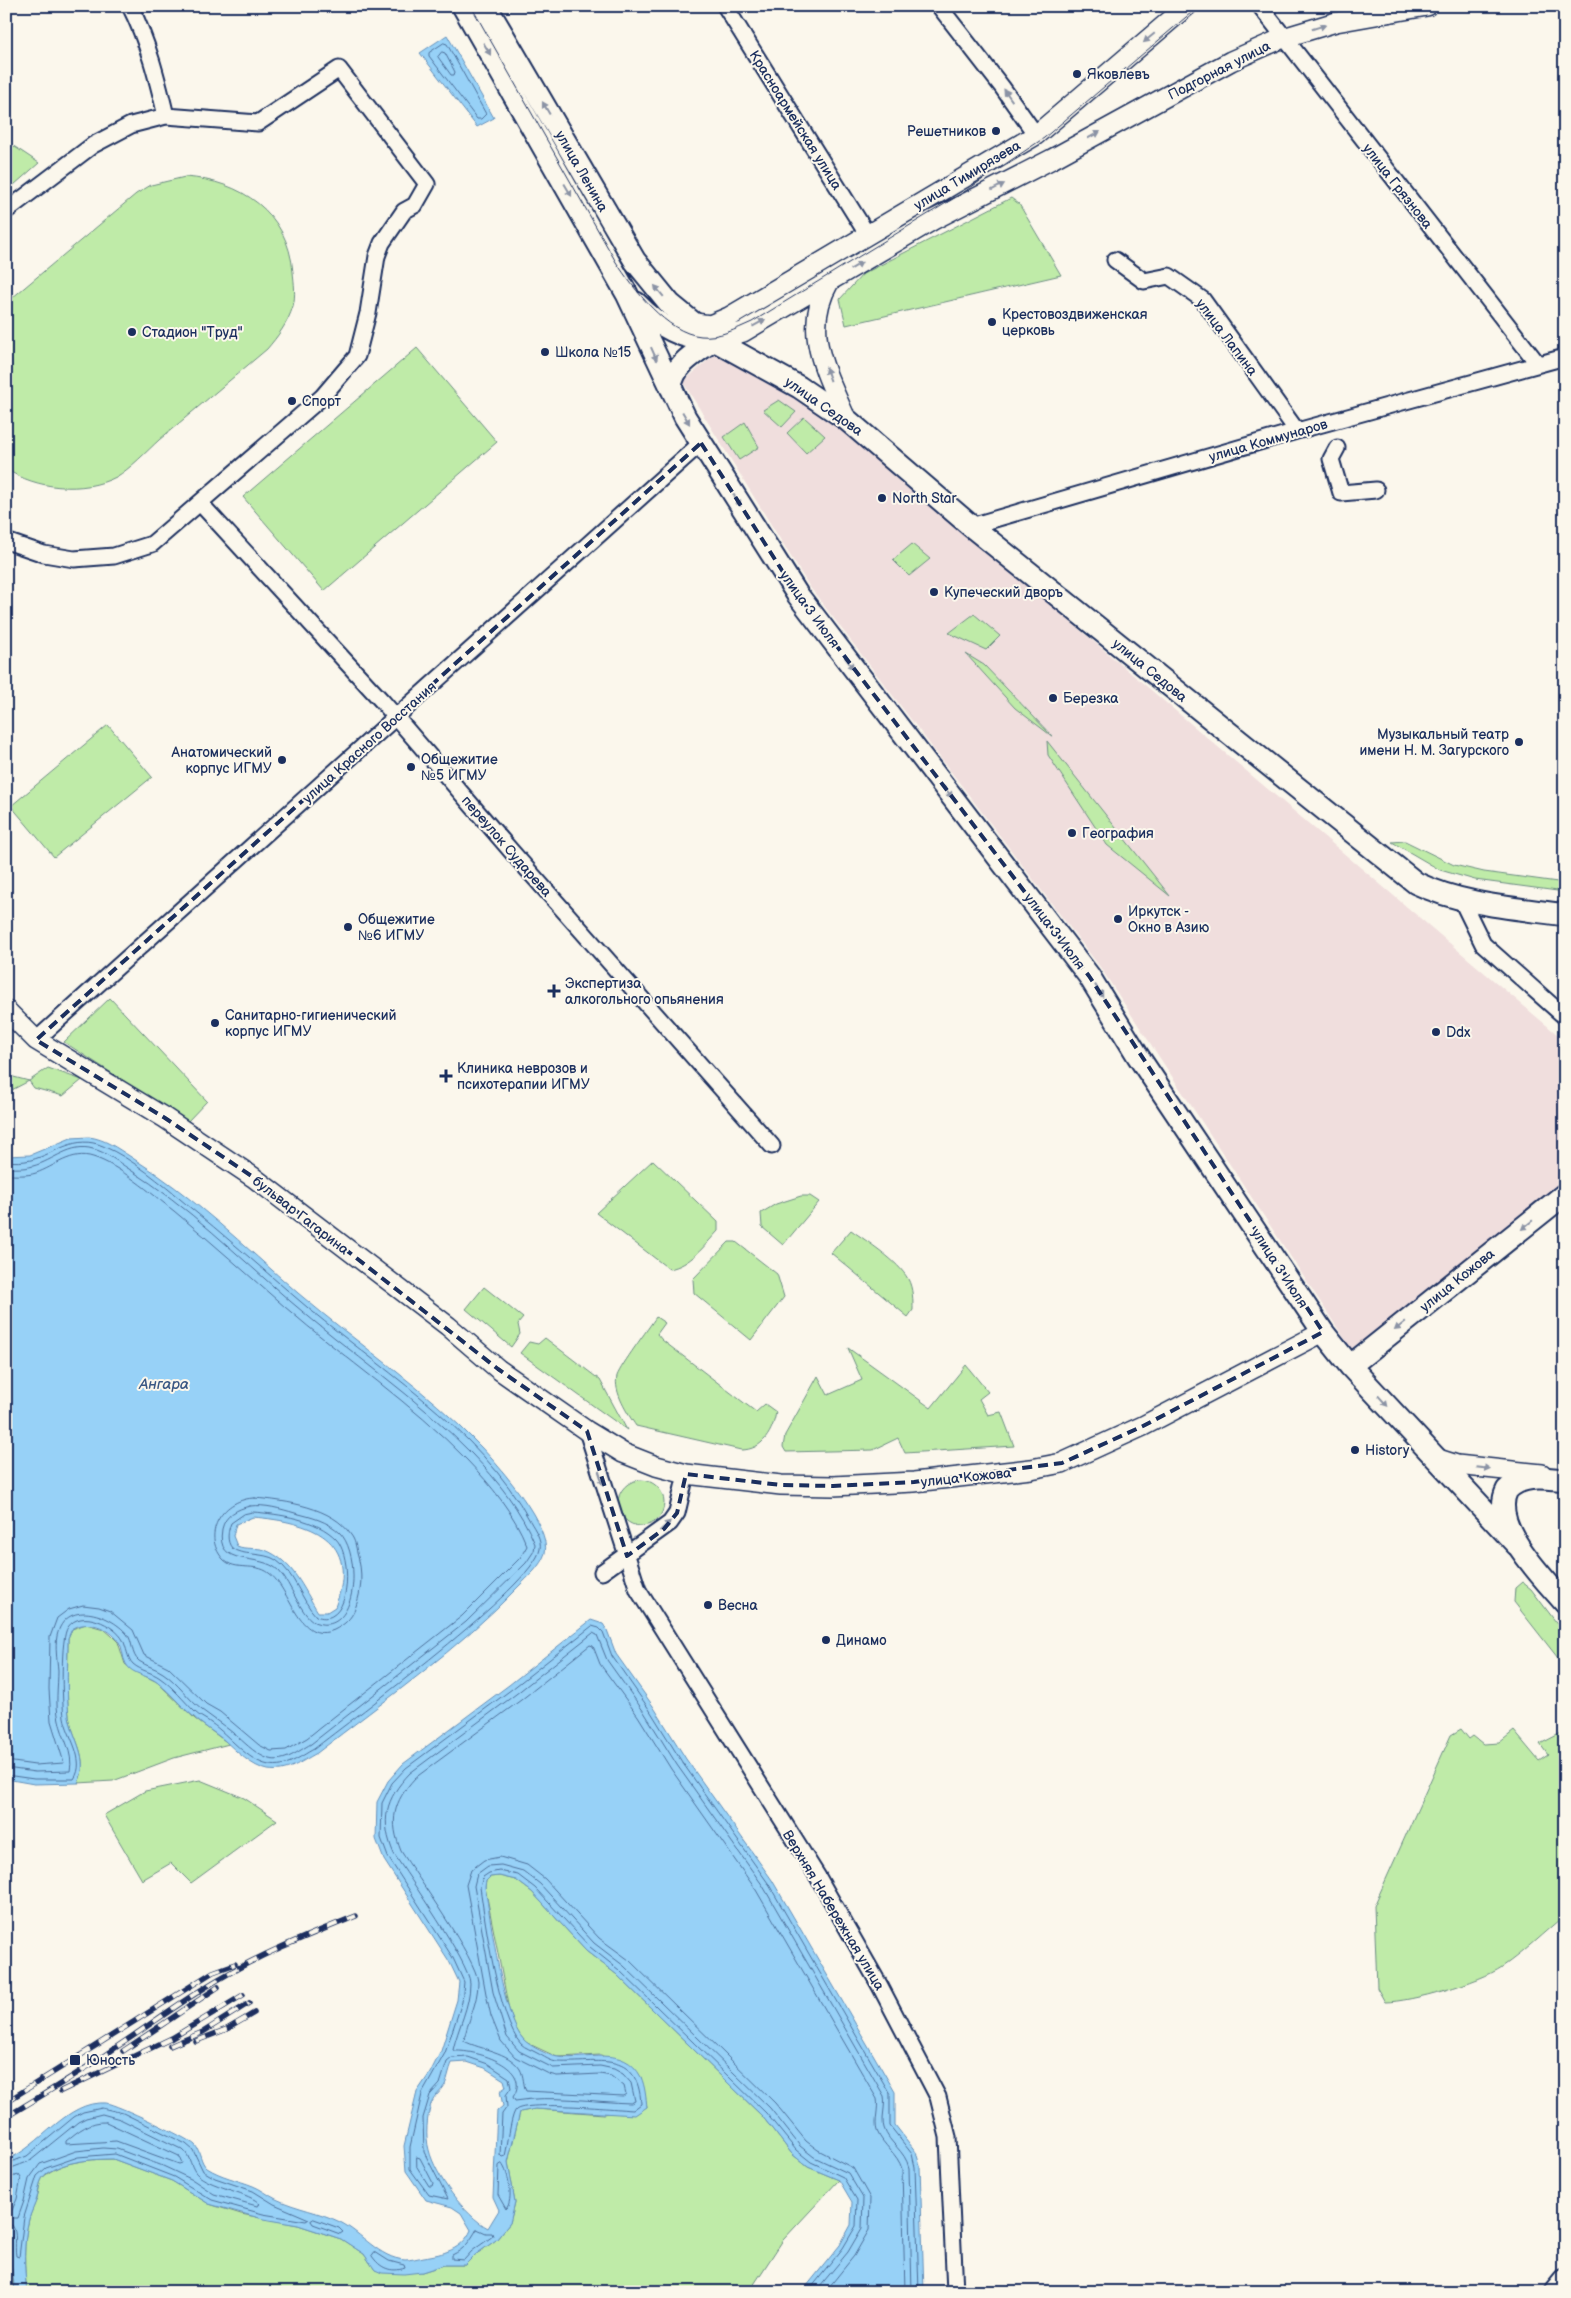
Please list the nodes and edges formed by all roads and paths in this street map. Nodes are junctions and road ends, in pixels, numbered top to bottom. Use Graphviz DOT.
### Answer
graph roads {
  1 [pos="130,6"];
  2 [pos="463,6"];
  3 [pos="486,6"];
  4 [pos="725,6"];
  5 [pos="939,6"];
  6 [pos="1186,6"];
  7 [pos="1260,6"];
  8 [pos="1427,6"];
  9 [pos="1283,38"];
  10 [pos="166,116"];
  11 [pos="1036,135"];
  12 [pos="1052,159"];
  13 [pos="6,211"];
  14 [pos="867,234"];
  15 [pos="1115,260"];
  16 [pos="829,282"];
  17 [pos="627,294"];
  18 [pos="728,317"];
  19 [pos="695,324"];
  20 [pos="714,340"];
  21 [pos="1565,357"];
  22 [pos="1538,364"];
  23 [pos="670,388"];
  24 [pos="846,419"];
  25 [pos="1297,431"];
  26 [pos="701,443"];
  27 [pos="1337,448"];
  28 [pos="1376,490"];
  29 [pos="200,503"];
  30 [pos="971,526"];
  31 [pos="6,541"];
  32 [pos="396,717"];
  33 [pos="1461,899"];
  34 [pos="1565,915"];
  35 [pos="6,1010"];
  36 [pos="1565,1017"];
  37 [pos="36,1040"];
  38 [pos="772,1146"];
  39 [pos="1565,1194"];
  40 [pos="1323,1332"];
  41 [pos="1350,1366"];
  42 [pos="587,1431"];
  43 [pos="1435,1458"];
  44 [pos="686,1474"];
  45 [pos="1565,1480"];
  46 [pos="1517,1545"];
  47 [pos="627,1556"];
  48 [pos="602,1572"];
  49 [pos="1565,1603"];
  50 [pos="1565,2281"];
  51 [pos="955,2292"];
  52 [pos="1556,2292"];
  1 -- 10 [label="street"];
  2 -- 17 [label="main road, улица Ленина, one-way"];
  19 -- 3 [label="main road, улица Ленина, one-way"];
  4 -- 14 [label="street, Красноармейская улица"];
  11 -- 5 [label="street, one-way"];
  6 -- 11 [label="street, улица Тимирязева, one-way"];
  7 -- 9 [label="street, улица Грязнова"];
  9 -- 8 [label="street, Подгорная улица, one-way"];
  12 -- 9 [label="street, Подгорная улица, one-way"];
  9 -- 22 [label="street, улица Грязнова"];
  10 -- 13 [label="street"];
  10 -- 29 [label="street"];
  11 -- 14 [label="street, улица Тимирязева"];
  16 -- 12 [label="street, улица Тимирязева, one-way"];
  14 -- 18 [label="street, улица Тимирязева"];
  15 -- 25 [label="street, улица Лапина"];
  20 -- 16 [label="street, улица Тимирязева, one-way"];
  24 -- 16 [label="street, one-way"];
  17 -- 20 [label="main road"];
  17 -- 23 [label="main road, улица 3 Июля, one-way"];
  18 -- 19 [label="street, улица Тимирязева"];
  18 -- 20 [label="street"];
  19 -- 20 [label="main road, улица Ленина"];
  20 -- 23 [label="main road"];
  20 -- 24 [label="main road, улица Седова"];
  21 -- 22 [label="street, улица Коммунаров"];
  22 -- 25 [label="street, улица Коммунаров"];
  23 -- 26 [label="main road, улица 3 Июля, one-way"];
  24 -- 30 [label="main road, улица Седова"];
  25 -- 30 [label="street, улица Коммунаров"];
  26 -- 32 [label="street, улица Красного Восстания"];
  26 -- 40 [label="main road, улица 3 Июля, one-way"];
  27 -- 28 [label="street"];
  29 -- 31 [label="street"];
  29 -- 32 [label="street, переулок Сударева"];
  30 -- 33 [label="main road, улица Седова"];
  32 -- 37 [label="street, улица Красного Восстания"];
  32 -- 38 [label="street, переулок Сударева"];
  33 -- 34 [label="main road, улица Седова"];
  33 -- 36 [label="street"];
  35 -- 37 [label="street, бульвар Гагарина"];
  37 -- 42 [label="street, бульвар Гагарина"];
  39 -- 41 [label="main road, улица Кожова, one-way"];
  40 -- 41 [label="main road, улица 3 Июля"];
  40 -- 44 [label="street, улица Кожова"];
  41 -- 43 [label="main road, улица 3 Июля, one-way"];
  42 -- 44 [label="street, улица Кожова"];
  42 -- 47 [label="street, Верхняя Набережная улица, one-way"];
  43 -- 45 [label="street, one-way"];
  43 -- 46 [label="main road, улица 3 Июля"];
  47 -- 44 [label="street, one-way"];
  45 -- 46 [label="main road"];
  46 -- 49 [label="main road"];
  47 -- 48 [label="street"];
  47 -- 51 [label="street, Верхняя Набережная улица"];
  50 -- 52 [label="main road"];
}
